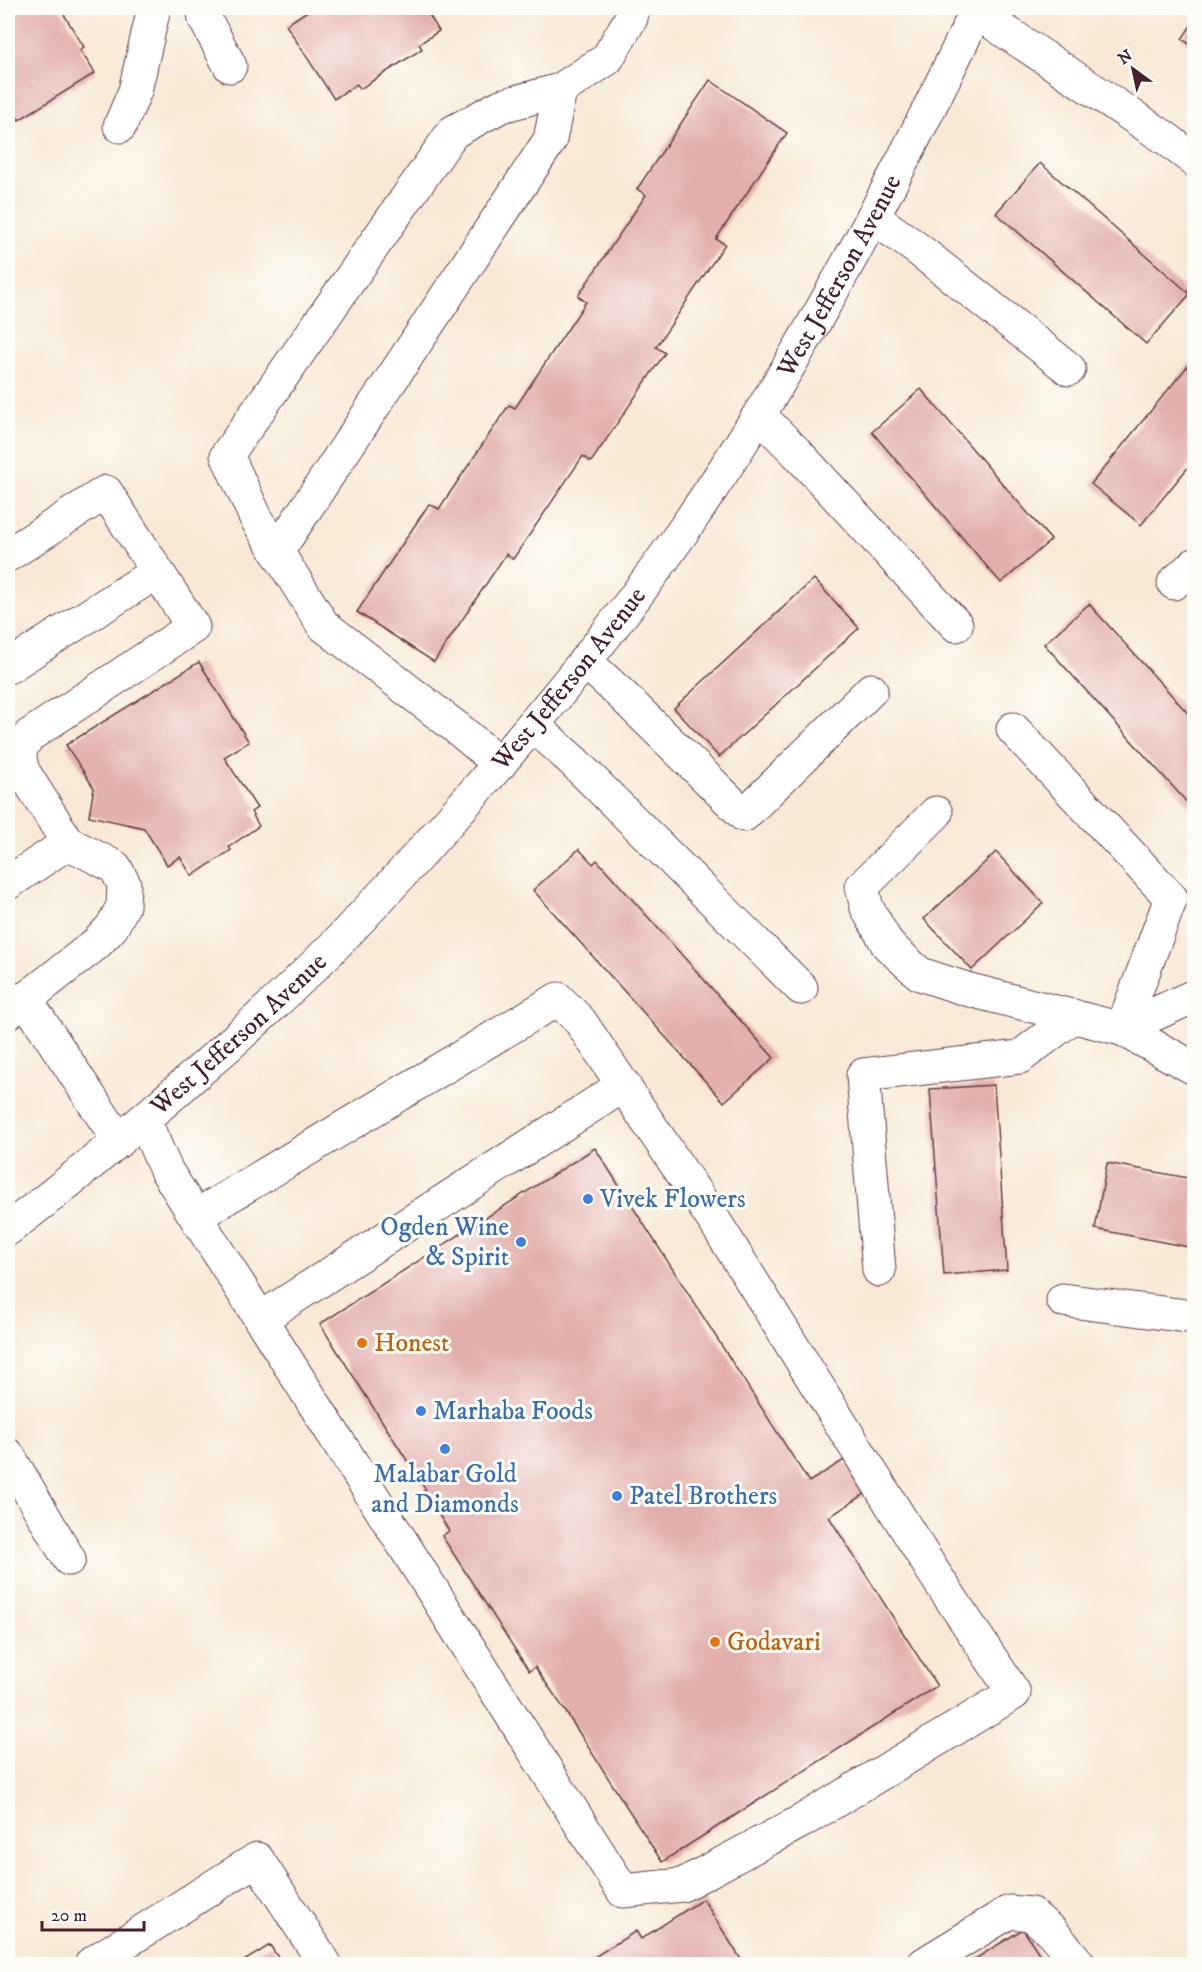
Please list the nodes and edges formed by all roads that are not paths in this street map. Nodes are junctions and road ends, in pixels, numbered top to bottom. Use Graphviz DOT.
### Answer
graph roads {
  1 [pos="154,8"];
  2 [pos="203,8"];
  3 [pos="633,8"];
  4 [pos="975,9"];
  5 [pos="230,66"];
  6 [pos="560,90"];
  7 [pos="120,126"];
  8 [pos="1194,160"];
  9 [pos="873,217"];
  10 [pos="1069,369"];
  11 [pos="759,415"];
  12 [pos="277,552"];
  13 [pos="8,555"];
  14 [pos="157,572"];
  15 [pos="956,625"];
  16 [pos="585,661"];
  17 [pos="8,667"];
  18 [pos="871,690"];
  19 [pos="534,725"];
  20 [pos="1013,729"];
  21 [pos="500,764"];
  22 [pos="19,790"];
  23 [pos="936,813"];
  24 [pos="68,843"];
  25 [pos="8,883"];
  26 [pos="1183,893"];
  27 [pos="801,988"];
  28 [pos="1194,996"];
  29 [pos="16,1005"];
  30 [pos="1074,1017"];
  31 [pos="1122,1029"];
  32 [pos="1194,1068"];
  33 [pos="624,1085"];
  34 [pos="144,1120"];
  35 [pos="119,1141"];
  36 [pos="196,1216"];
  37 [pos="8,1229"];
  38 [pos="879,1270"];
  39 [pos="1063,1300"];
  40 [pos="1194,1317"];
  41 [pos="260,1318"];
  42 [pos="8,1455"];
  43 [pos="69,1559"];
  44 [pos="91,1965"];
  45 [pos="325,1965"];
  46 [pos="924,1965"];
  47 [pos="1078,1965"];
  1 -- 7 [label="street"];
  2 -- 5 [label="street"];
  3 -- 6 [label="street"];
  4 -- 8 [label="street"];
  4 -- 9 [label="street, West Jefferson Avenue"];
  6 -- 12 [label="street"];
  6 -- 12 [label="street"];
  9 -- 10 [label="street"];
  9 -- 11 [label="street, West Jefferson Avenue"];
  11 -- 15 [label="street"];
  11 -- 16 [label="street, West Jefferson Avenue"];
  12 -- 21 [label="street"];
  13 -- 14 [label="street"];
  14 -- 17 [label="street"];
  14 -- 22 [label="street"];
  16 -- 18 [label="street"];
  16 -- 19 [label="street, West Jefferson Avenue"];
  19 -- 21 [label="street, West Jefferson Avenue"];
  19 -- 27 [label="street"];
  20 -- 26 [label="street"];
  21 -- 34 [label="street, West Jefferson Avenue"];
  22 -- 24 [label="street"];
  23 -- 30 [label="street"];
  24 -- 25 [label="street"];
  24 -- 29 [label="street"];
  26 -- 31 [label="street"];
  28 -- 31 [label="street"];
  29 -- 35 [label="street"];
  30 -- 31 [label="street"];
  30 -- 38 [label="street"];
  31 -- 32 [label="street"];
  33 -- 36 [label="street"];
  33 -- 41 [label="street"];
  33 -- 41 [label="street"];
  34 -- 35 [label="street, West Jefferson Avenue"];
  34 -- 36 [label="street"];
  35 -- 37 [label="street, West Jefferson Avenue"];
  36 -- 41 [label="street"];
  39 -- 40 [label="street"];
  42 -- 43 [label="street"];
  44 -- 45 [label="street"];
  46 -- 47 [label="street"];
}
